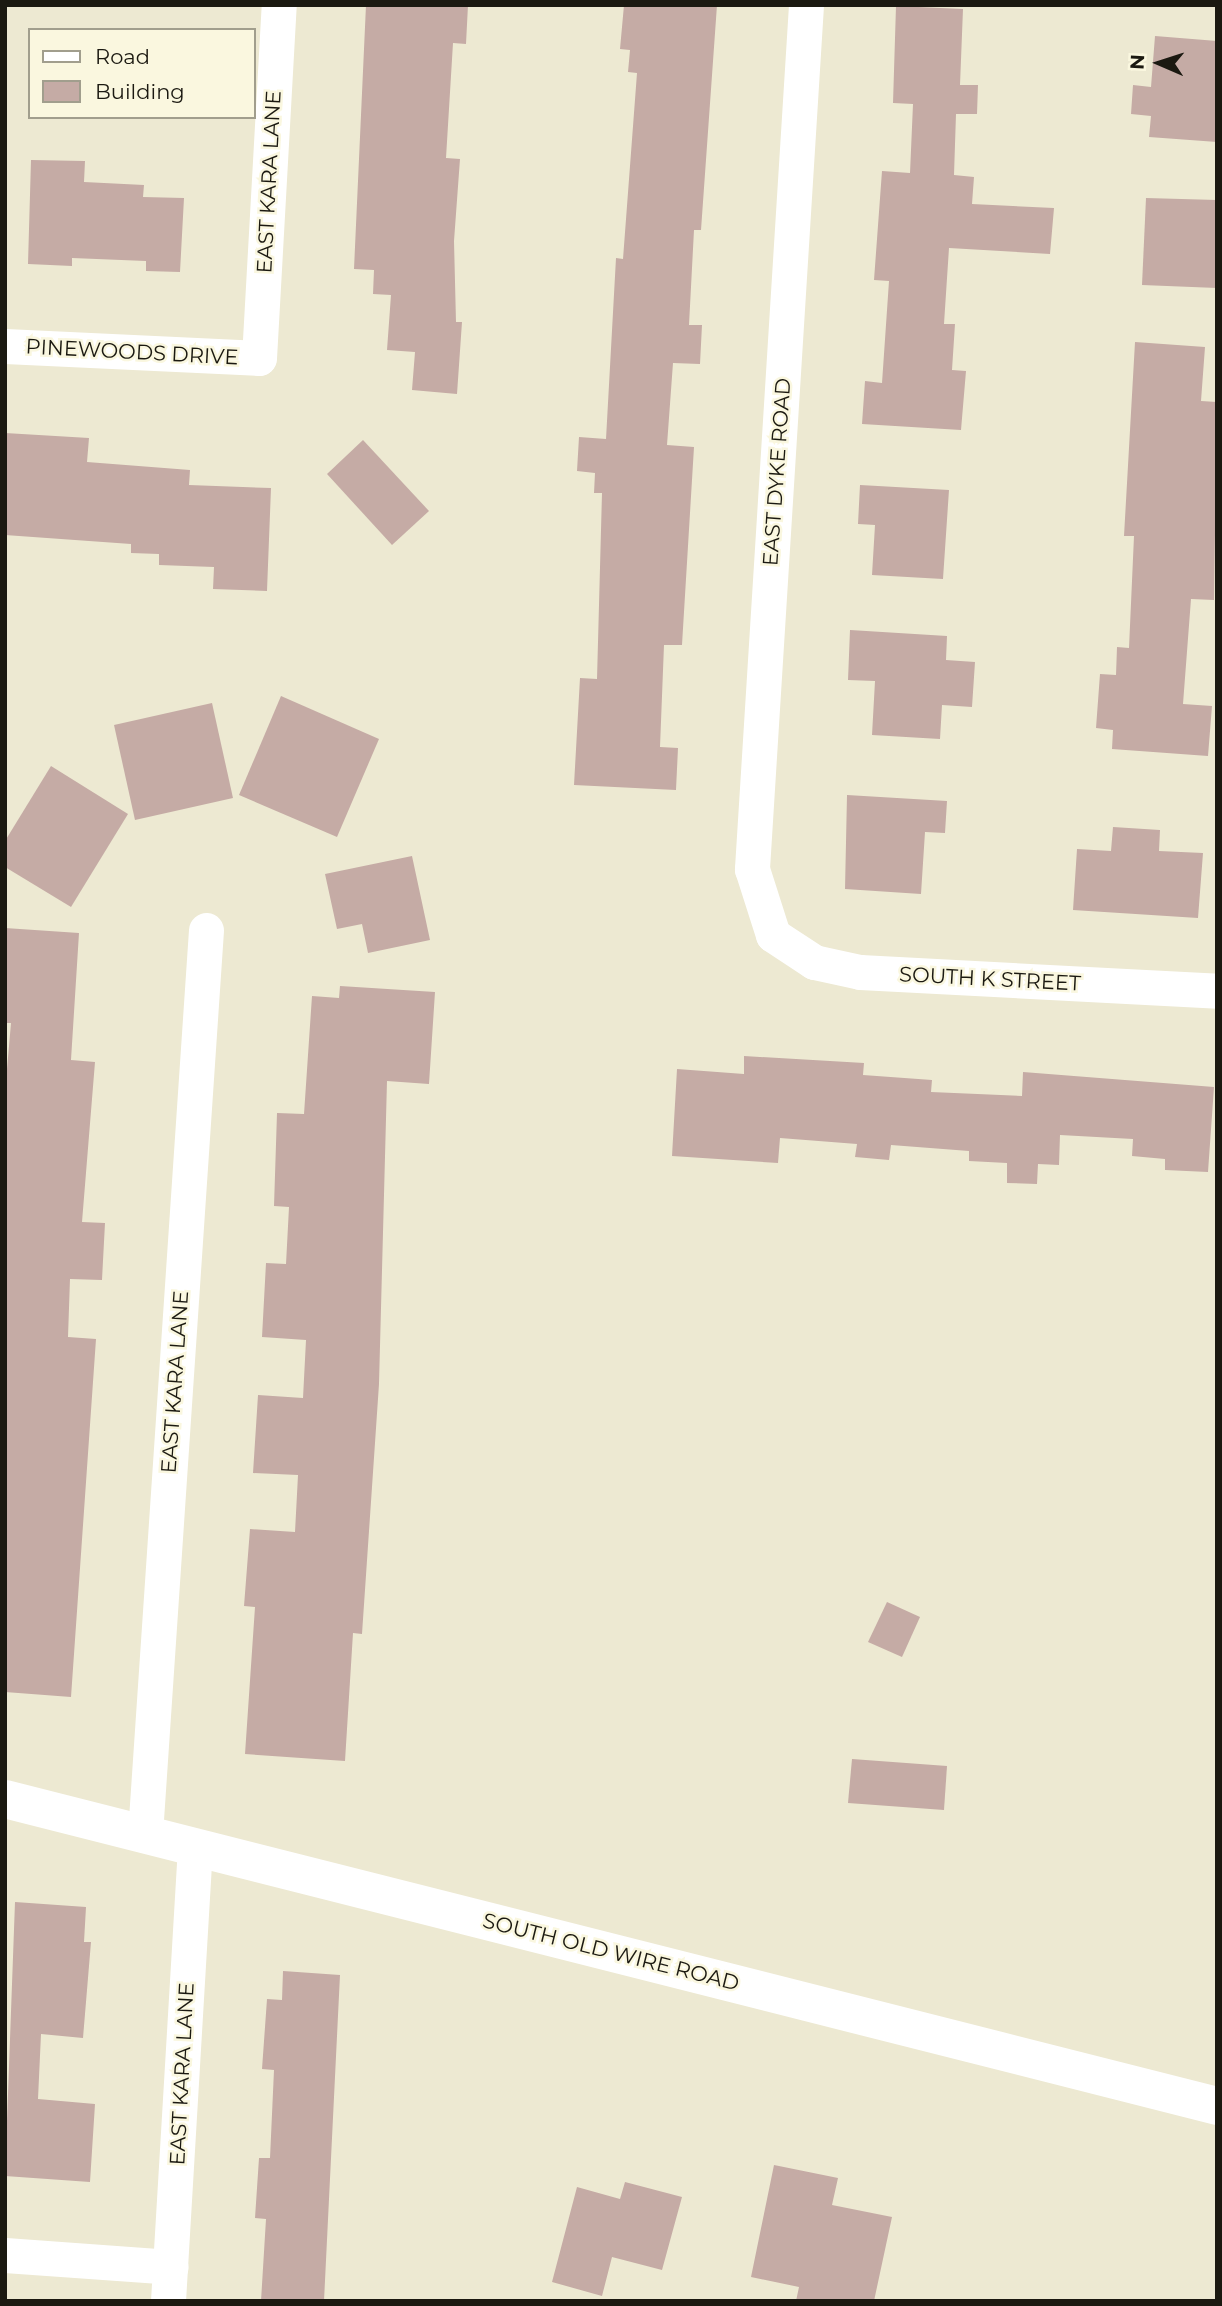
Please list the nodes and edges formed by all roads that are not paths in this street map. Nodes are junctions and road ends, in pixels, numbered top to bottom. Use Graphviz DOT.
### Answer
graph roads {
  1 [pos="279,5"];
  2 [pos="806,5"];
  3 [pos="5,346"];
  4 [pos="259,358"];
  5 [pos="206,930"];
  6 [pos="773,935"];
  7 [pos="1217,991"];
  8 [pos="5,1798"];
  9 [pos="145,1834"];
  10 [pos="195,1847"];
  11 [pos="1217,2106"];
  12 [pos="5,2255"];
  13 [pos="170,2284"];
  1 -- 4 [label="street, EAST KARA LANE"];
  2 -- 6 [label="street, EAST DYKE ROAD"];
  3 -- 4 [label="street, PINEWOODS DRIVE"];
  5 -- 9 [label="street, EAST KARA LANE"];
  6 -- 7 [label="street, SOUTH K STREET"];
  8 -- 9 [label="street, SOUTH OLD WIRE ROAD"];
  9 -- 10 [label="street, SOUTH OLD WIRE ROAD"];
  10 -- 11 [label="street, SOUTH OLD WIRE ROAD"];
  10 -- 13 [label="street, EAST KARA LANE"];
  12 -- 13 [label="street"];
}
